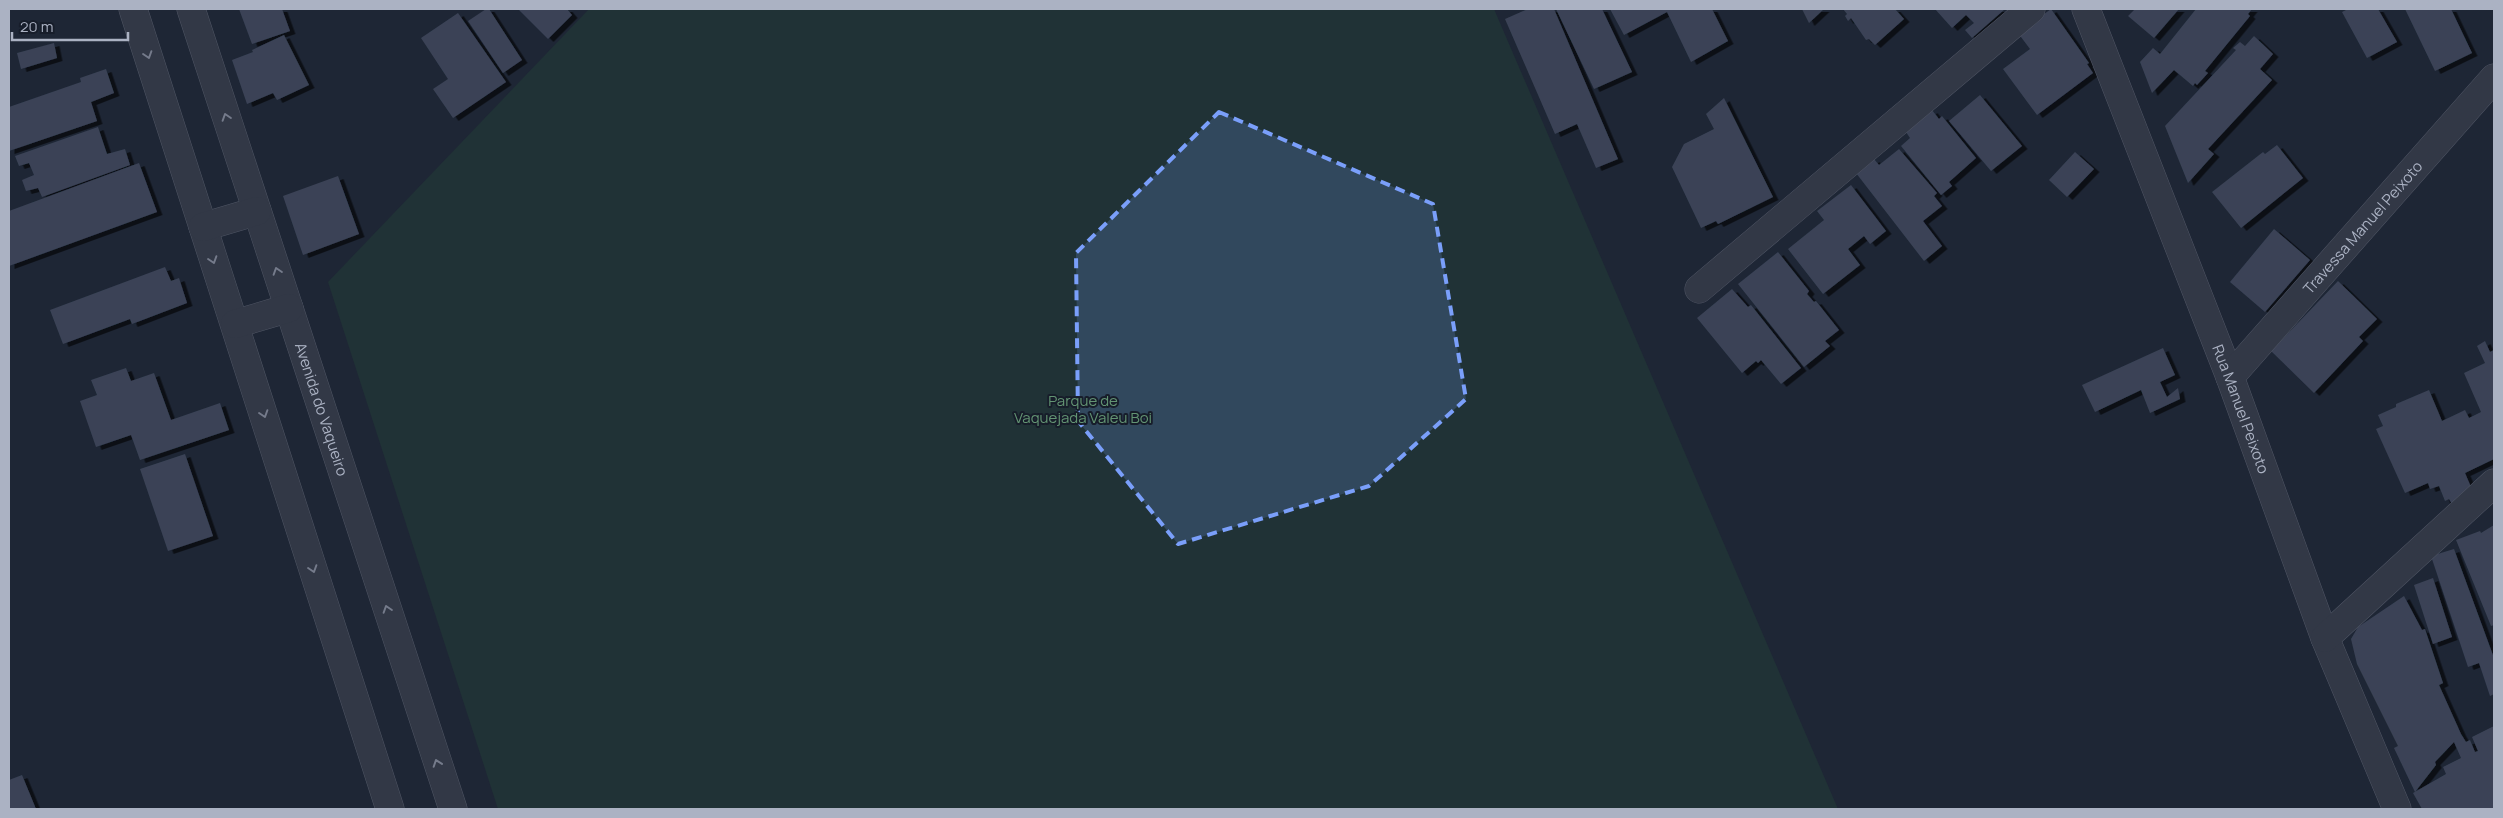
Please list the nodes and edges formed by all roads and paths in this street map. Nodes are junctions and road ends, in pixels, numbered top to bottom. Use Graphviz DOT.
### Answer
graph roads {
  1 [pos="133,9"];
  2 [pos="191,9"];
  3 [pos="2031,9"];
  4 [pos="2086,9"];
  5 [pos="2494,78"];
  6 [pos="258,211"];
  7 [pos="203,227"];
  8 [pos="1698,289"];
  9 [pos="289,308"];
  10 [pos="236,324"];
  11 [pos="2230,377"];
  12 [pos="2494,483"];
  13 [pos="2325,638"];
  14 [pos="390,809"];
  15 [pos="453,809"];
  16 [pos="2396,809"];
  1 -- 7 [label="street, one-way"];
  6 -- 2 [label="street, Avenida do Vaqueiro, one-way"];
  3 -- 8 [label="street"];
  4 -- 11 [label="street, Rua Manuel Peixoto"];
  5 -- 11 [label="street, Travessa Manuel Peixoto"];
  6 -- 7 [label="street"];
  9 -- 6 [label="street, Avenida do Vaqueiro, one-way"];
  7 -- 10 [label="street, one-way"];
  9 -- 10 [label="street"];
  15 -- 9 [label="street, Avenida do Vaqueiro, one-way"];
  10 -- 14 [label="street, one-way"];
  11 -- 13 [label="street, Rua Manuel Peixoto"];
  12 -- 13 [label="street"];
  13 -- 16 [label="street, Rua Manuel Peixoto"];
}
